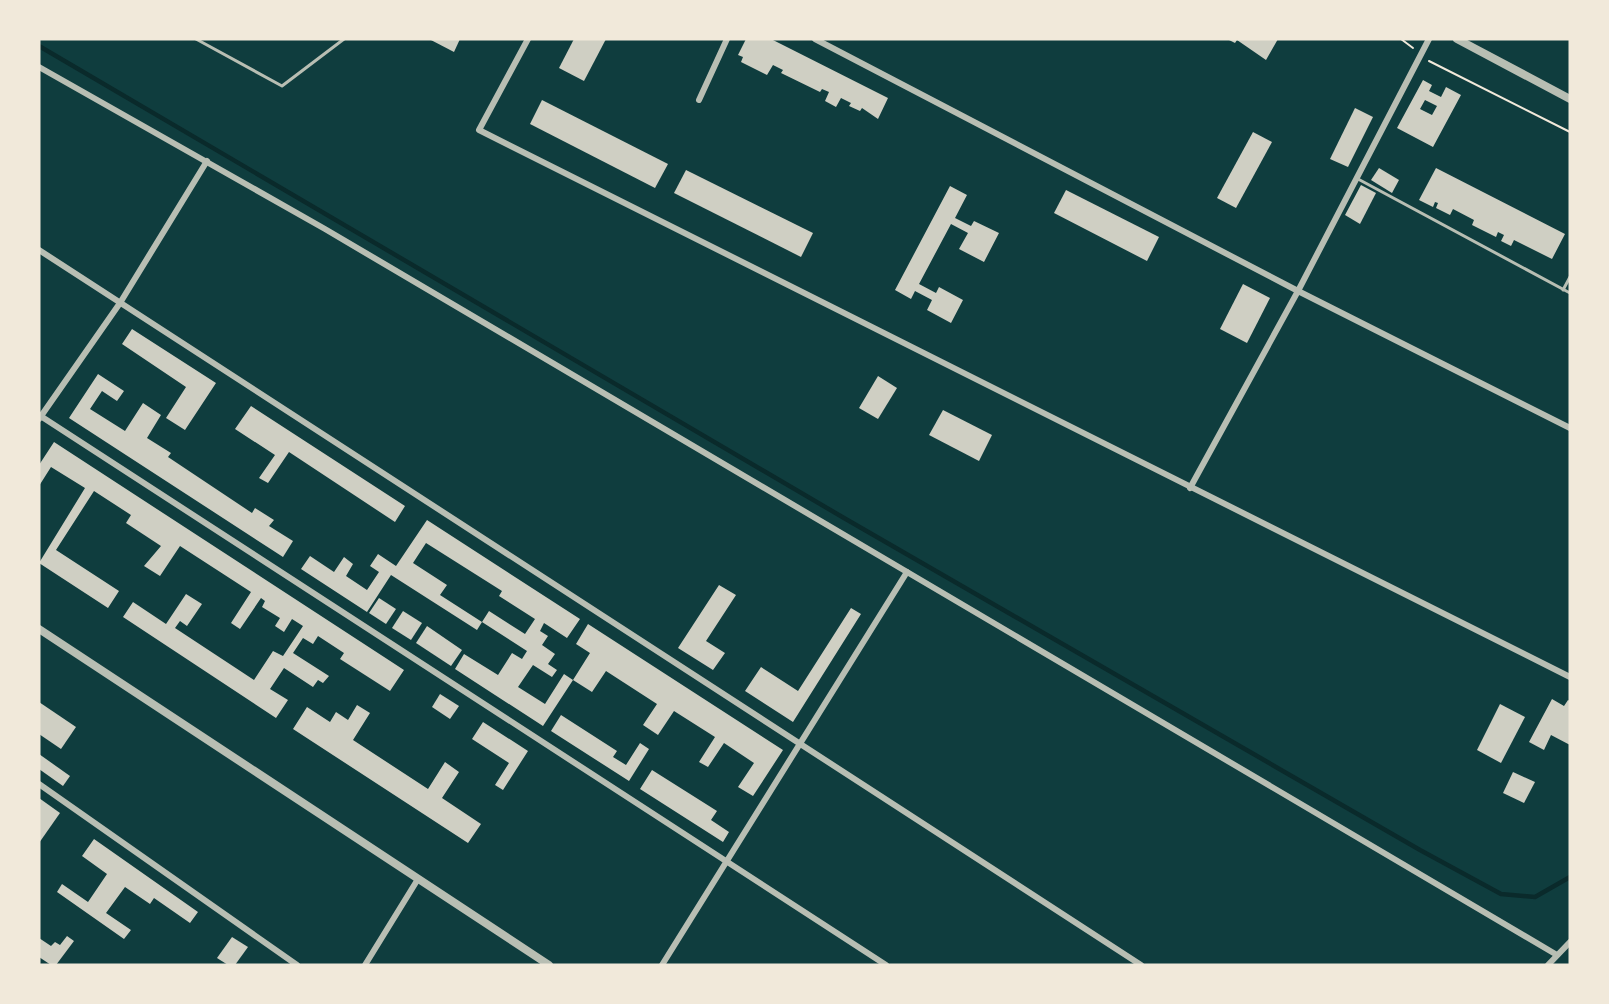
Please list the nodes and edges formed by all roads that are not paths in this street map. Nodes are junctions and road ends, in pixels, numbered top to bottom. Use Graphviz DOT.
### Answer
graph roads {
  1 [pos="196,39"];
  2 [pos="344,39"];
  3 [pos="528,39"];
  4 [pos="727,39"];
  5 [pos="815,39"];
  6 [pos="1429,39"];
  7 [pos="1457,39"];
  8 [pos="39,68"];
  9 [pos="1570,99"];
  10 [pos="699,100"];
  11 [pos="207,161"];
  12 [pos="1357,179"];
  13 [pos="39,250"];
  14 [pos="1570,277"];
  15 [pos="1563,290"];
  16 [pos="1298,291"];
  17 [pos="1570,293"];
  18 [pos="120,303"];
  19 [pos="40,417"];
  20 [pos="1570,428"];
  21 [pos="1190,488"];
  22 [pos="908,572"];
  23 [pos="39,629"];
  24 [pos="1570,677"];
  25 [pos="800,745"];
  26 [pos="39,784"];
  27 [pos="727,861"];
  28 [pos="418,879"];
  29 [pos="1570,942"];
  30 [pos="1557,956"];
  31 [pos="297,965"];
  32 [pos="365,965"];
  33 [pos="549,965"];
  34 [pos="662,965"];
  35 [pos="886,965"];
  36 [pos="1141,965"];
  37 [pos="1548,965"];
  1 -- 2 [label="lane"];
  3 -- 21 [label="street"];
  4 -- 10 [label="street"];
  5 -- 16 [label="street"];
  6 -- 12 [label="street"];
  7 -- 9 [label="street"];
  8 -- 11 [label="street"];
  11 -- 18 [label="street"];
  11 -- 22 [label="street"];
  12 -- 15 [label="lane"];
  12 -- 16 [label="street"];
  13 -- 18 [label="street"];
  14 -- 15 [label="lane"];
  15 -- 17 [label="lane"];
  16 -- 20 [label="street"];
  16 -- 21 [label="street"];
  18 -- 19 [label="street"];
  18 -- 25 [label="street"];
  19 -- 27 [label="street"];
  21 -- 24 [label="street"];
  22 -- 25 [label="street"];
  22 -- 30 [label="street"];
  23 -- 28 [label="street"];
  25 -- 27 [label="street"];
  25 -- 36 [label="street"];
  26 -- 31 [label="street"];
  27 -- 34 [label="street"];
  27 -- 35 [label="street"];
  28 -- 32 [label="street"];
  28 -- 33 [label="street"];
  29 -- 30 [label="street"];
  30 -- 37 [label="street"];
}
